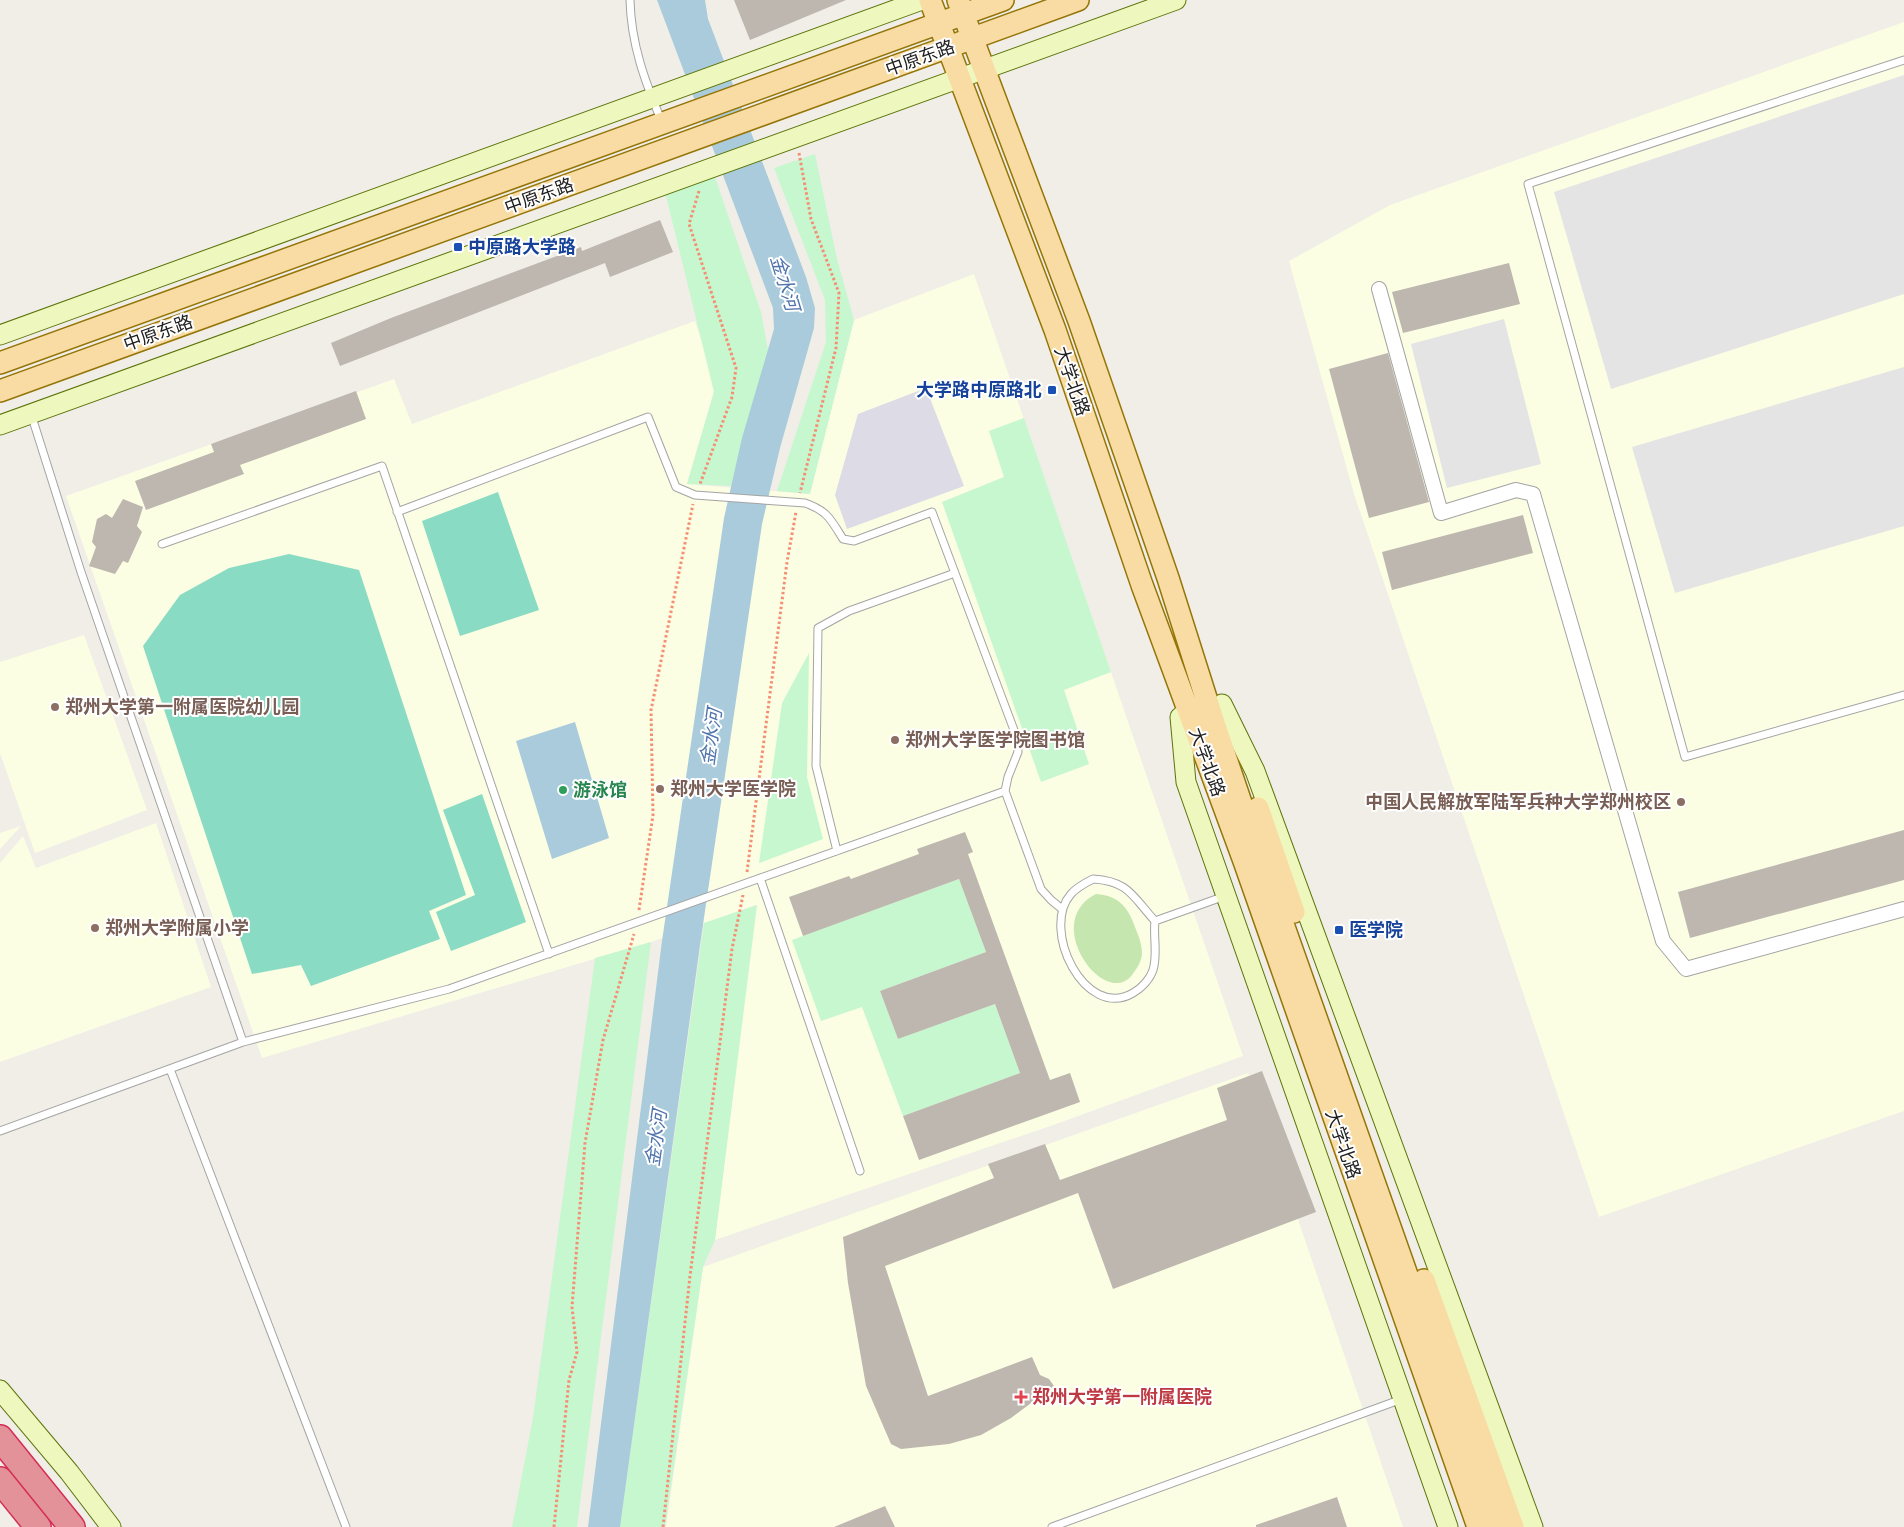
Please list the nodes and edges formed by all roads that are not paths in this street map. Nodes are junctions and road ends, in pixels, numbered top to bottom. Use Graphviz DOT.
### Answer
graph roads {
  1 [pos="630,0"];
  2 [pos="922,0"];
  3 [pos="930,0"];
  4 [pos="1003,0"];
  5 [pos="1078,0"];
  6 [pos="1176,0"];
  7 [pos="961,7"];
  8 [pos="939,23"];
  9 [pos="973,38"];
  10 [pos="948,47"];
  11 [pos="1904,60"];
  12 [pos="985,70"];
  13 [pos="960,78"];
  14 [pos="660,95"];
  15 [pos="668,122"];
  16 [pos="1379,289"];
  17 [pos="0,335"];
  18 [pos="0,363"];
  19 [pos="0,390"];
  20 [pos="31,414"];
  21 [pos="0,425"];
  22 [pos="397,512"];
  23 [pos="162,544"];
  24 [pos="955,573"];
  25 [pos="1168,578"];
  26 [pos="1142,585"];
  27 [pos="1904,695"];
  28 [pos="1222,704"];
  29 [pos="1180,717"];
  30 [pos="1005,791"];
  31 [pos="837,851"];
  32 [pos="1251,859"];
  33 [pos="760,878"];
  34 [pos="1226,896"];
  35 [pos="1062,909"];
  36 [pos="1904,909"];
  37 [pos="1155,921"];
  38 [pos="549,954"];
  39 [pos="243,1042"];
  40 [pos="170,1069"];
  41 [pos="0,1132"];
  42 [pos="860,1171"];
  43 [pos="0,1390"];
  44 [pos="1402,1398"];
  45 [pos="0,1438"];
  46 [pos="0,1480"];
  47 [pos="38,1527"];
  48 [pos="72,1527"];
  49 [pos="110,1527"];
  50 [pos="346,1527"];
  51 [pos="1052,1527"];
  52 [pos="1448,1527"];
  53 [pos="1466,1527"];
  54 [pos="1478,1527"];
  55 [pos="1496,1527"];
  56 [pos="1512,1527"];
  57 [pos="1533,1527"];
  1 -- 14 [label="lane"];
  2 -- 14 [label="street"];
  3 -- 8 [label="main road, 大学北路"];
  4 -- 7 [label="main road, 中原东路"];
  5 -- 9 [label="main road, 中原东路"];
  6 -- 12 [label="street"];
  7 -- 8 [label="main road, 中原东路"];
  7 -- 9 [label="main road, 大学北路"];
  8 -- 10 [label="main road, 大学北路"];
  8 -- 15 [label="main road, 中原东路"];
  9 -- 10 [label="main road, 中原东路"];
  9 -- 12 [label="main road, 大学北路"];
  10 -- 13 [label="main road, 大学北路"];
  10 -- 19 [label="main road, 中原东路"];
  11 -- 27 [label="lane"];
  12 -- 13 [label="street"];
  12 -- 25 [label="main road, 大学北路"];
  13 -- 20 [label="street"];
  13 -- 26 [label="main road, 大学北路"];
  14 -- 15 [label="lane"];
  14 -- 17 [label="street"];
  15 -- 18 [label="main road, 中原东路"];
  16 -- 36 [label="street"];
  20 -- 21 [label="street"];
  20 -- 39 [label="lane"];
  22 -- 23 [label="lane"];
  22 -- 24 [label="lane"];
  22 -- 38 [label="lane"];
  24 -- 30 [label="lane"];
  24 -- 31 [label="lane"];
  25 -- 28 [label="main road"];
  25 -- 32 [label="main road, 大学北路"];
  26 -- 29 [label="main road"];
  26 -- 32 [label="main road, 大学北路"];
  28 -- 56 [label="main road"];
  28 -- 57 [label="street"];
  29 -- 34 [label="street"];
  29 -- 53 [label="main road"];
  30 -- 31 [label="lane"];
  30 -- 35 [label="lane"];
  31 -- 33 [label="lane"];
  32 -- 54 [label="main road, 大学北路"];
  32 -- 55 [label="main road, 大学北路"];
  33 -- 38 [label="lane"];
  33 -- 42 [label="lane"];
  34 -- 37 [label="lane"];
  34 -- 44 [label="street"];
  35 -- 37 [label="lane"];
  35 -- 37 [label="lane"];
  38 -- 39 [label="lane"];
  39 -- 40 [label="lane"];
  40 -- 41 [label="lane"];
  40 -- 50 [label="lane"];
  43 -- 49 [label="street"];
  44 -- 51 [label="lane"];
  44 -- 52 [label="street"];
  45 -- 48 [label="highway"];
  46 -- 47 [label="highway"];
}
